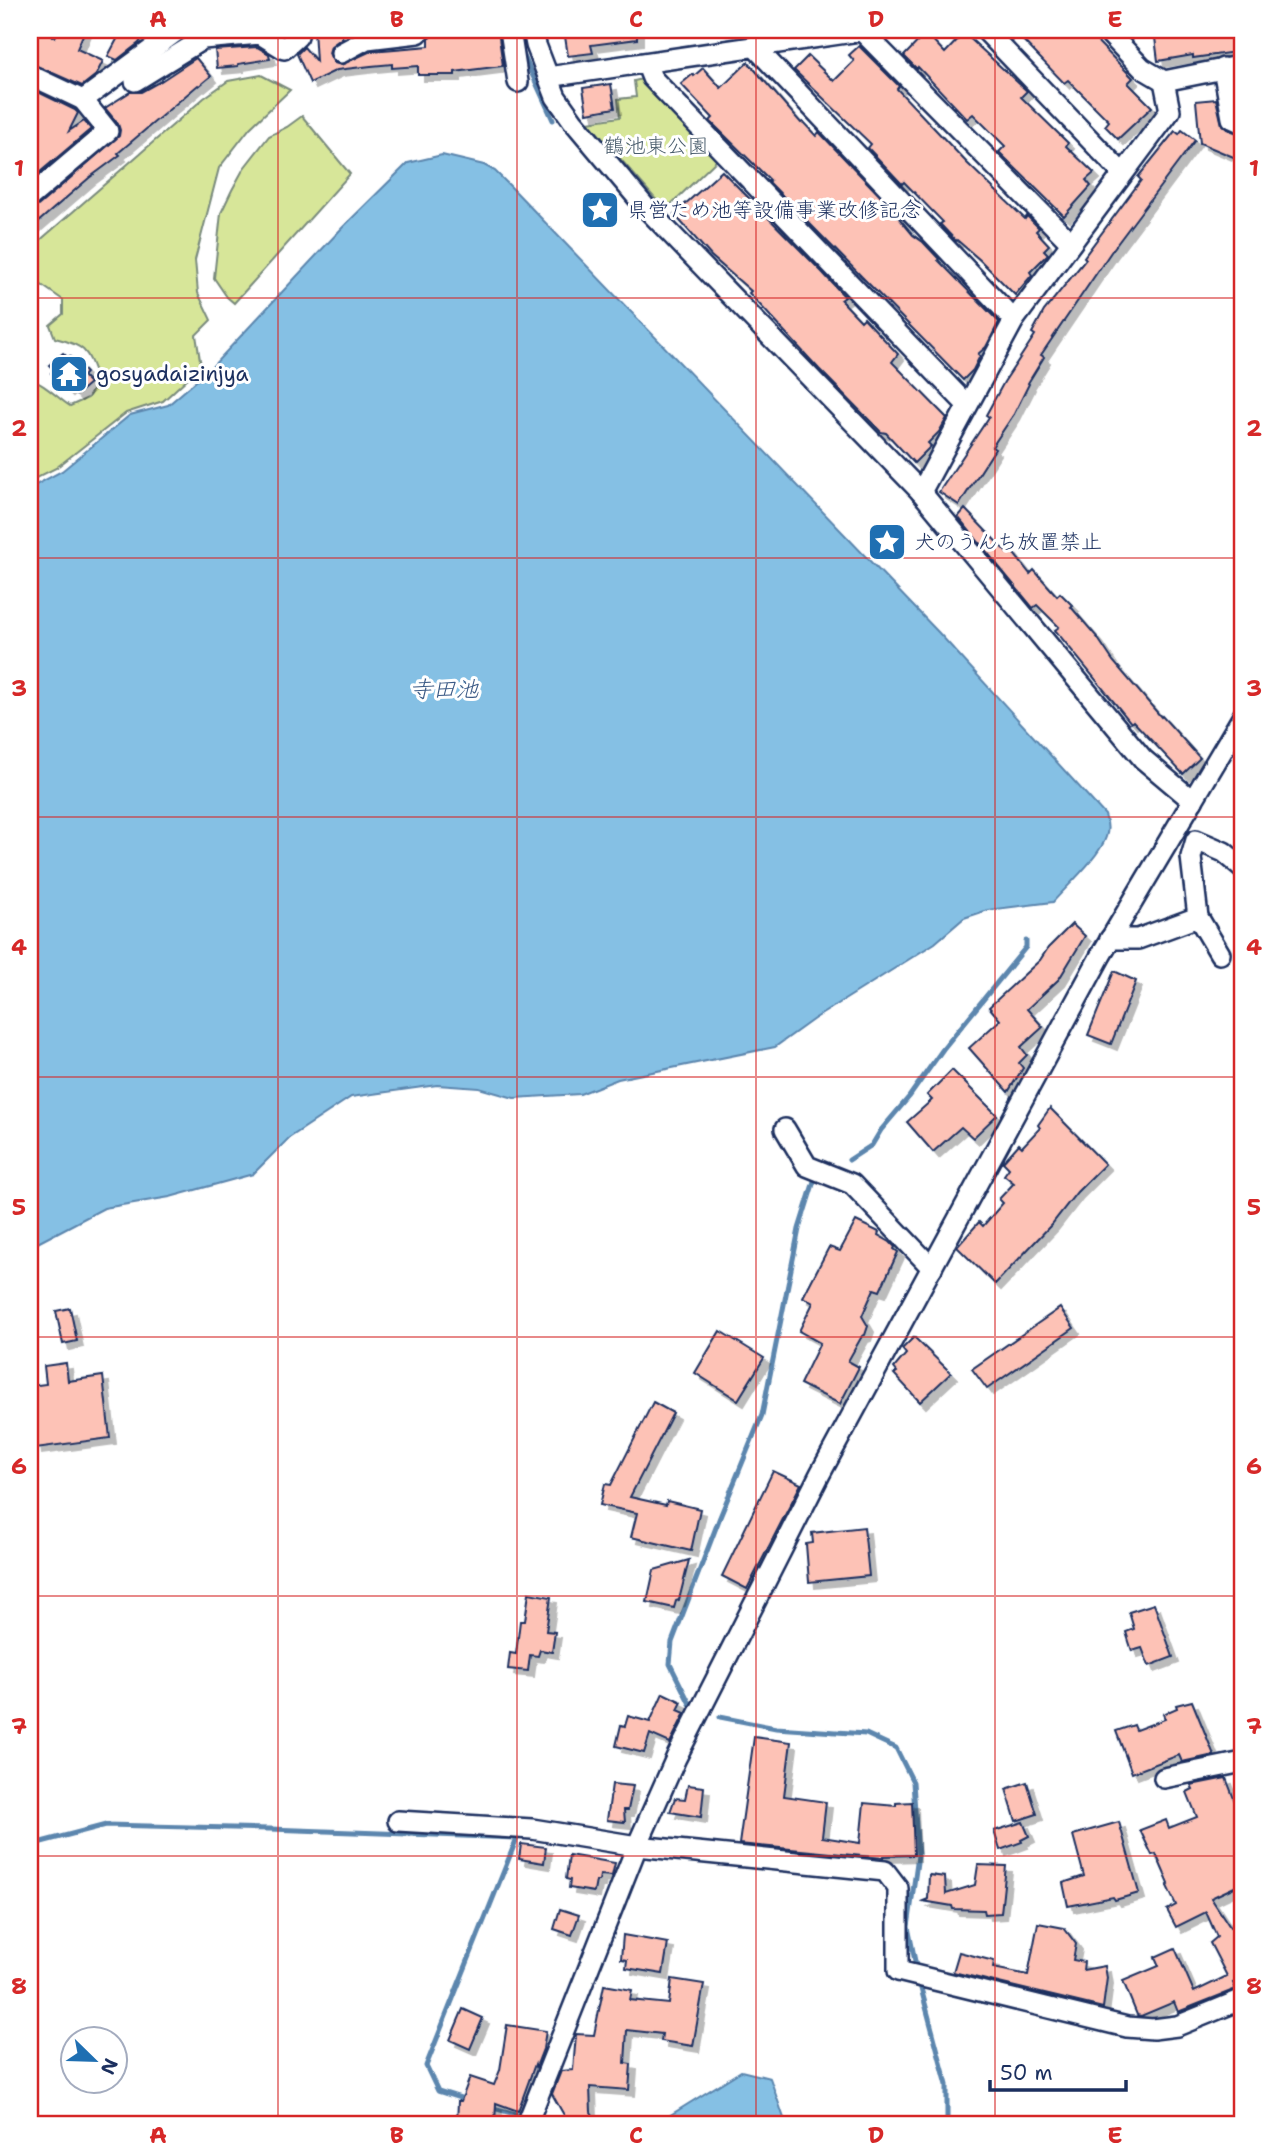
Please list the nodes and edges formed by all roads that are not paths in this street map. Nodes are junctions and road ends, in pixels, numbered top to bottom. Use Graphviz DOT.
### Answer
graph roads {
  1 [pos="299,30"];
  2 [pos="510,30"];
  3 [pos="533,30"];
  4 [pos="864,30"];
  5 [pos="985,30"];
  6 [pos="1106,30"];
  7 [pos="166,32"];
  8 [pos="419,36"];
  9 [pos="754,46"];
  10 [pos="341,53"];
  11 [pos="646,63"];
  12 [pos="1243,65"];
  13 [pos="1223,68"];
  14 [pos="30,75"];
  15 [pos="548,77"];
  16 [pos="135,81"];
  17 [pos="1164,81"];
  18 [pos="518,82"];
  19 [pos="83,100"];
  20 [pos="1243,123"];
  21 [pos="1122,173"];
  22 [pos="30,197"];
  23 [pos="1071,243"];
  24 [pos="1014,320"];
  25 [pos="967,405"];
  26 [pos="921,492"];
  27 [pos="1243,716"];
  28 [pos="1193,801"];
  29 [pos="1243,867"];
  30 [pos="1198,917"];
  31 [pos="1110,939"];
  32 [pos="1220,954"];
  33 [pos="785,1129"];
  34 [pos="932,1268"];
  35 [pos="1243,1762"];
  36 [pos="1164,1778"];
  37 [pos="398,1821"];
  38 [pos="637,1846"];
  39 [pos="1243,1999"];
  40 [pos="527,2124"];
  1 -- 16 [label="street"];
  2 -- 18 [label="street"];
  3 -- 15 [label="street"];
  4 -- 9 [label="street"];
  4 -- 23 [label="street"];
  5 -- 21 [label="street"];
  6 -- 17 [label="street"];
  7 -- 19 [label="street"];
  8 -- 10 [label="street"];
  9 -- 11 [label="street"];
  9 -- 24 [label="street"];
  11 -- 15 [label="street"];
  11 -- 25 [label="street"];
  12 -- 13 [label="street"];
  13 -- 17 [label="street"];
  13 -- 20 [label="street"];
  14 -- 19 [label="street"];
  15 -- 26 [label="street"];
  17 -- 21 [label="street"];
  19 -- 22 [label="street"];
  21 -- 23 [label="street"];
  23 -- 24 [label="street"];
  24 -- 25 [label="street"];
  25 -- 26 [label="street"];
  26 -- 28 [label="street"];
  27 -- 28 [label="street"];
  28 -- 31 [label="street"];
  29 -- 30 [label="street"];
  30 -- 31 [label="street"];
  30 -- 32 [label="street"];
  31 -- 34 [label="street"];
  33 -- 34 [label="street"];
  34 -- 38 [label="street"];
  35 -- 36 [label="street"];
  37 -- 38 [label="street"];
  38 -- 39 [label="street"];
  38 -- 40 [label="street"];
}
